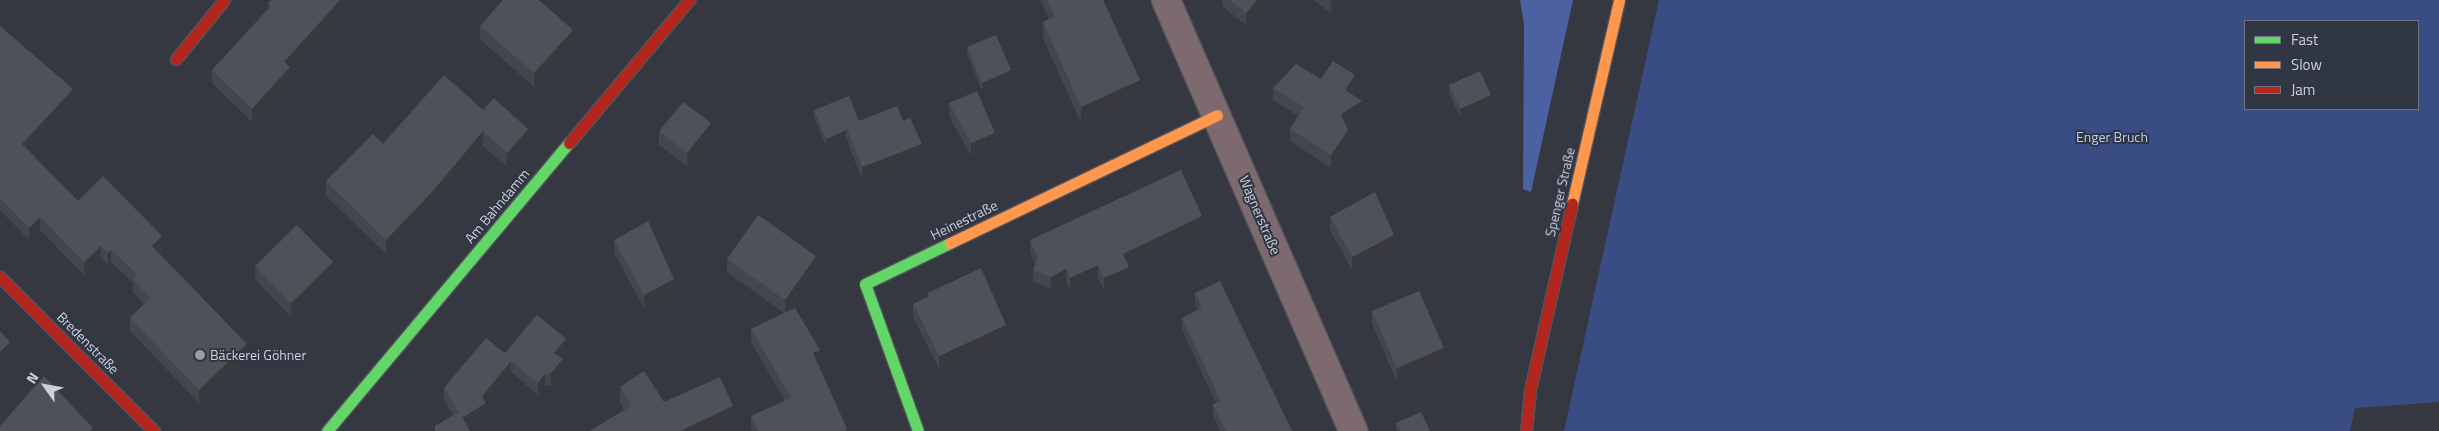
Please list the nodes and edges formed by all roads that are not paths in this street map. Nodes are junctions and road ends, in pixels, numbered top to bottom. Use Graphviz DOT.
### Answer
graph roads {
  1 [pos="224,0"];
  2 [pos="689,0"];
  3 [pos="1166,0"];
  4 [pos="1619,0"];
  5 [pos="176,59"];
  6 [pos="1217,115"];
  7 [pos="0,276"];
  8 [pos="1530,390"];
  9 [pos="154,431"];
  10 [pos="327,431"];
  11 [pos="918,431"];
  12 [pos="1353,431"];
  13 [pos="1512,431"];
  14 [pos="1526,431"];
  1 -- 5 [label="street"];
  2 -- 10 [label="street, Am Bahndamm"];
  3 -- 6 [label="street, Wagnerstraße"];
  4 -- 8 [label="street, Spenger Straße"];
  6 -- 11 [label="street, Heinestraße"];
  6 -- 12 [label="street, Wagnerstraße"];
  7 -- 9 [label="street, Bredenstraße"];
  8 -- 13 [label="street, Spenger Straße"];
  8 -- 14 [label="street, Spenger Straße"];
}
